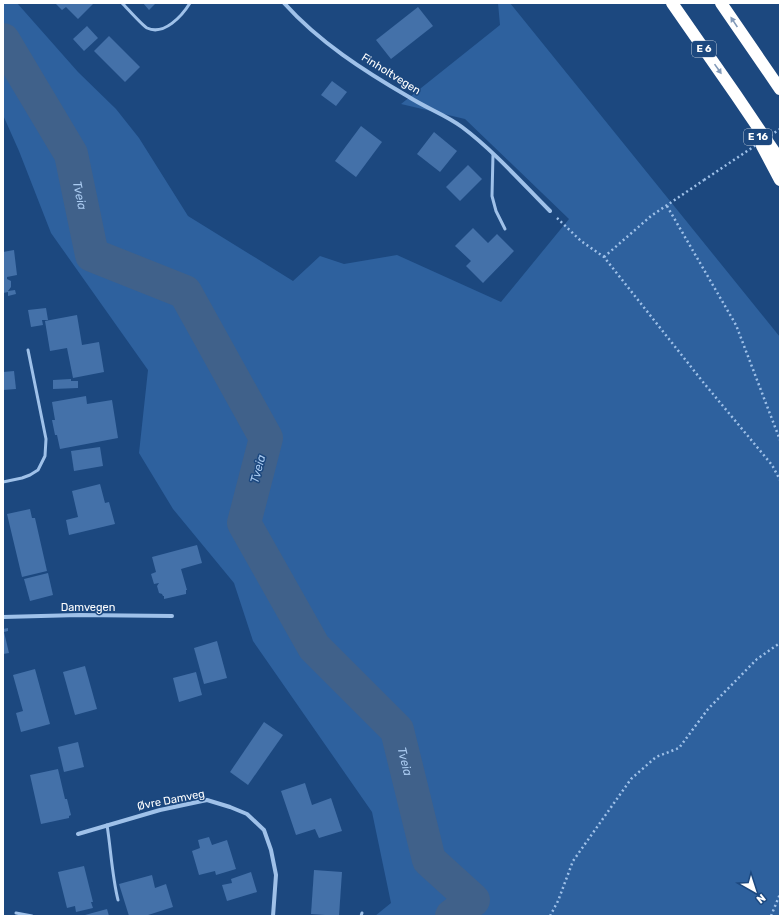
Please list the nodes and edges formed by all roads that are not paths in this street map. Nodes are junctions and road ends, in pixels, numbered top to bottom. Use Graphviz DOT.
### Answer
graph roads {
  1 [pos="122,3"];
  2 [pos="190,3"];
  3 [pos="284,3"];
  4 [pos="672,3"];
  5 [pos="721,3"];
  6 [pos="780,89"];
  7 [pos="736,95"];
  8 [pos="493,154"];
  9 [pos="780,160"];
  10 [pos="780,180"];
  11 [pos="550,211"];
  12 [pos="505,229"];
  13 [pos="28,350"];
  14 [pos="3,482"];
  15 [pos="172,616"];
  16 [pos="3,617"];
  17 [pos="107,825"];
  18 [pos="78,834"];
  19 [pos="118,900"];
  20 [pos="16,913"];
  21 [pos="32,916"];
  22 [pos="273,916"];
  1 -- 2 [label="lane"];
  3 -- 8 [label="street, Finholtvegen"];
  4 -- 7 [label="highway, E 6, one-way"];
  6 -- 5 [label="highway, one-way"];
  7 -- 9 [label="highway, E 6"];
  7 -- 10 [label="highway, E 16"];
  8 -- 11 [label="street, Finholtvegen"];
  8 -- 12 [label="lane"];
  13 -- 14 [label="lane"];
  15 -- 16 [label="street, Damvegen"];
  17 -- 18 [label="street, Øvre Damveg"];
  17 -- 19 [label="lane"];
  17 -- 22 [label="street, Øvre Damveg"];
  20 -- 21 [label="lane"];
}
